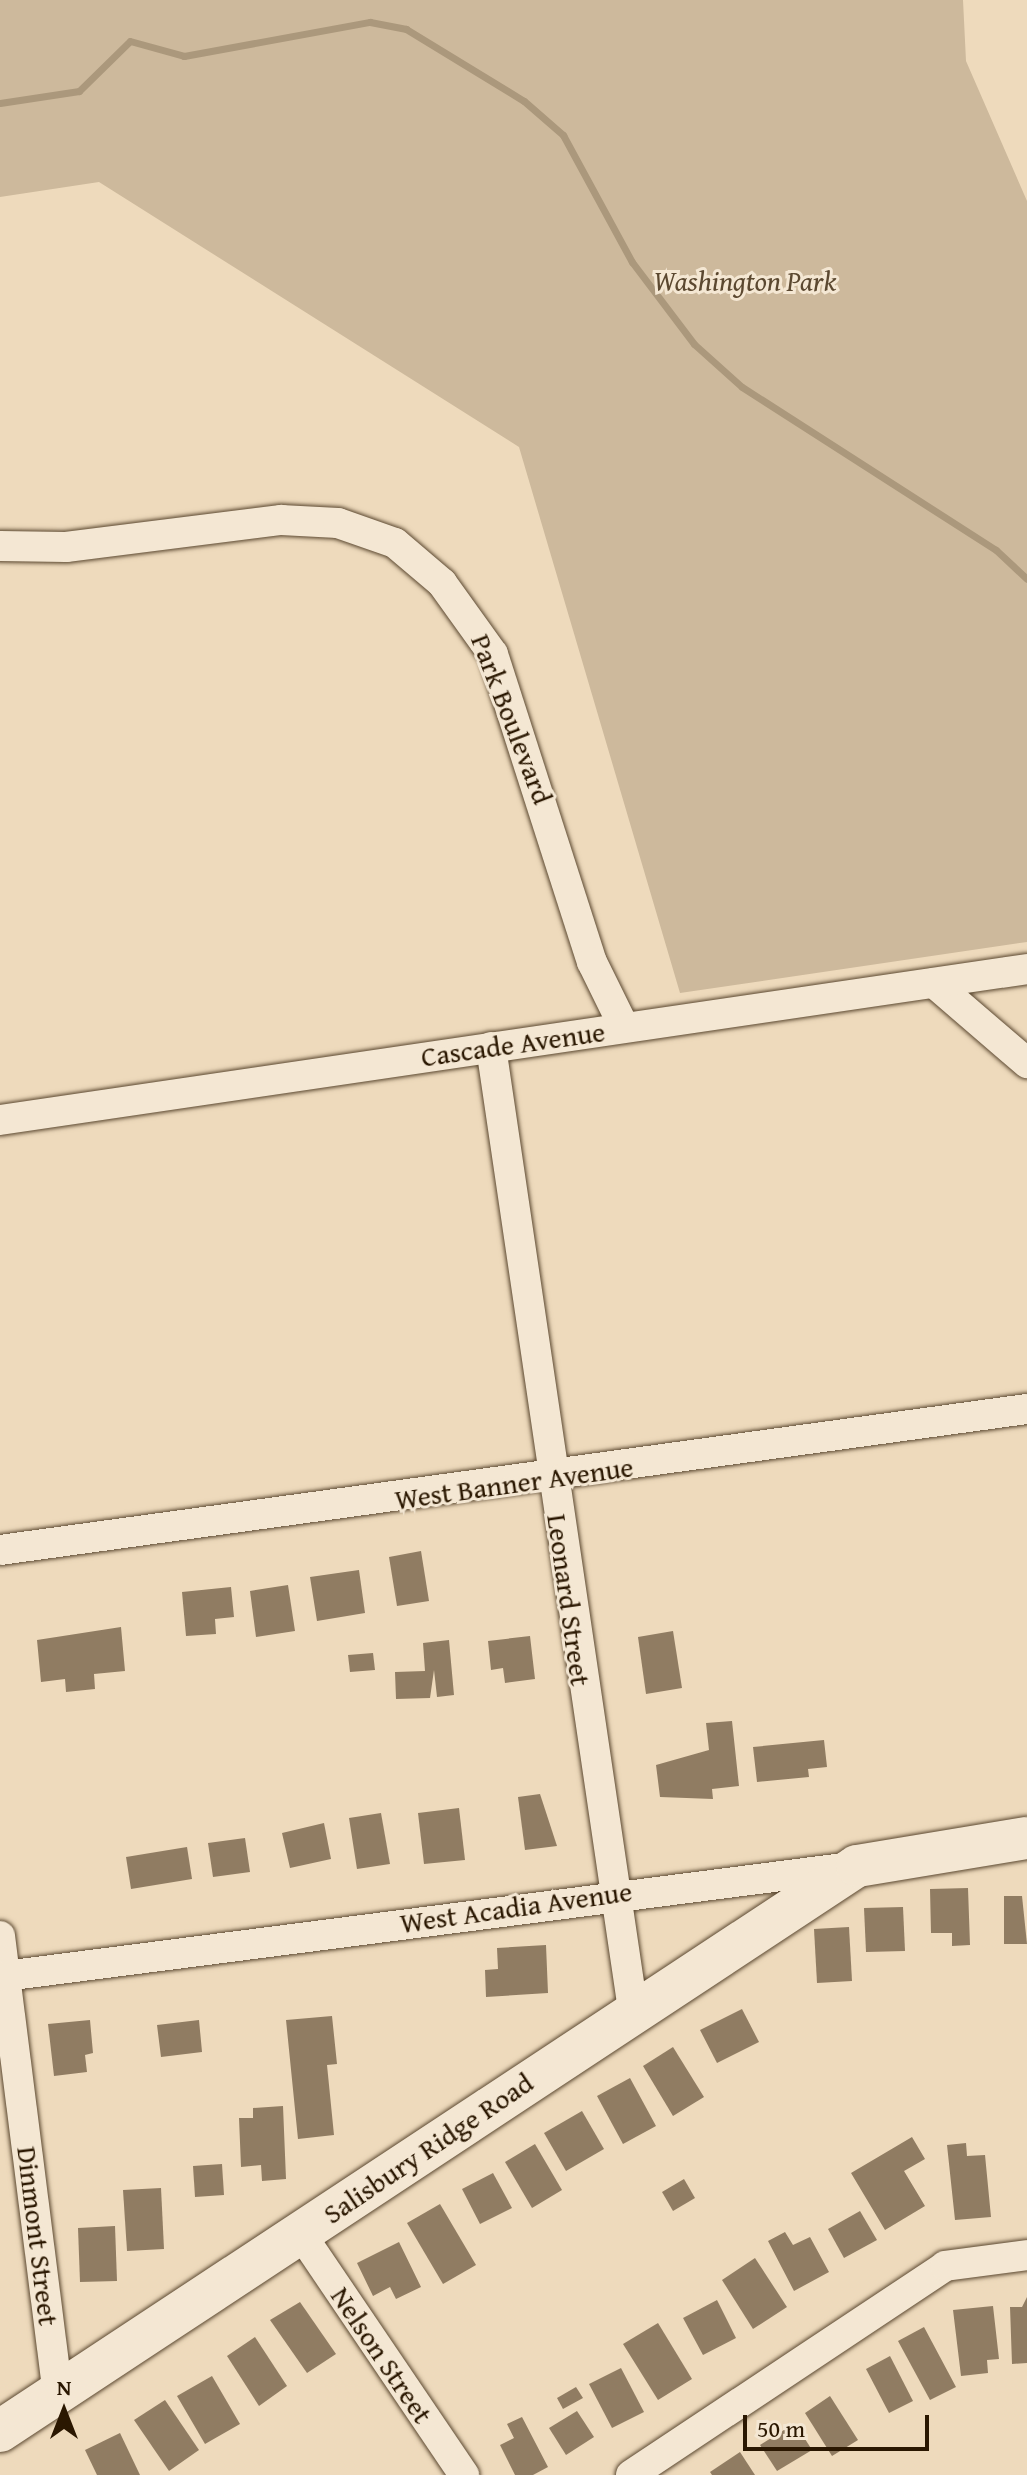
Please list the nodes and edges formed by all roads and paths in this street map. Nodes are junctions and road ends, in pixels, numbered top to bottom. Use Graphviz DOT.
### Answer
graph roads {
  1 [pos="0,546"];
  2 [pos="1027,969"];
  3 [pos="934,983"];
  4 [pos="624,1027"];
  5 [pos="491,1047"];
  6 [pos="1027,1063"];
  7 [pos="0,1120"];
  8 [pos="1027,1409"];
  9 [pos="552,1479"];
  10 [pos="0,1550"];
  11 [pos="1027,1838"];
  12 [pos="857,1866"];
  13 [pos="612,1894"];
  14 [pos="0,1936"];
  15 [pos="5,1976"];
  16 [pos="633,2010"];
  17 [pos="301,2234"];
  18 [pos="1027,2255"];
  19 [pos="58,2393"];
  20 [pos="0,2431"];
  21 [pos="464,2475"];
  22 [pos="631,2475"];
  1 -- 4 [label="street, Park Boulevard"];
  2 -- 3 [label="street, Cascade Avenue"];
  3 -- 4 [label="street, Cascade Avenue"];
  3 -- 6 [label="street"];
  4 -- 5 [label="street, Cascade Avenue"];
  5 -- 7 [label="street, Cascade Avenue"];
  5 -- 9 [label="street, Leonard Street"];
  8 -- 9 [label="street, West Banner Avenue"];
  9 -- 10 [label="street, West Banner Avenue"];
  9 -- 13 [label="street, Leonard Street"];
  11 -- 12 [label="street, West Acadia Avenue"];
  12 -- 13 [label="street, West Acadia Avenue"];
  12 -- 16 [label="street, Salisbury Ridge Road"];
  13 -- 15 [label="street, West Acadia Avenue"];
  13 -- 16 [label="street, Leonard Street"];
  14 -- 15 [label="street, Dinmont Street"];
  15 -- 19 [label="street, Dinmont Street"];
  16 -- 17 [label="street, Salisbury Ridge Road"];
  17 -- 19 [label="street, Salisbury Ridge Road"];
  17 -- 21 [label="street, Nelson Street"];
  18 -- 22 [label="street"];
  19 -- 20 [label="street, Salisbury Ridge Road"];
}
